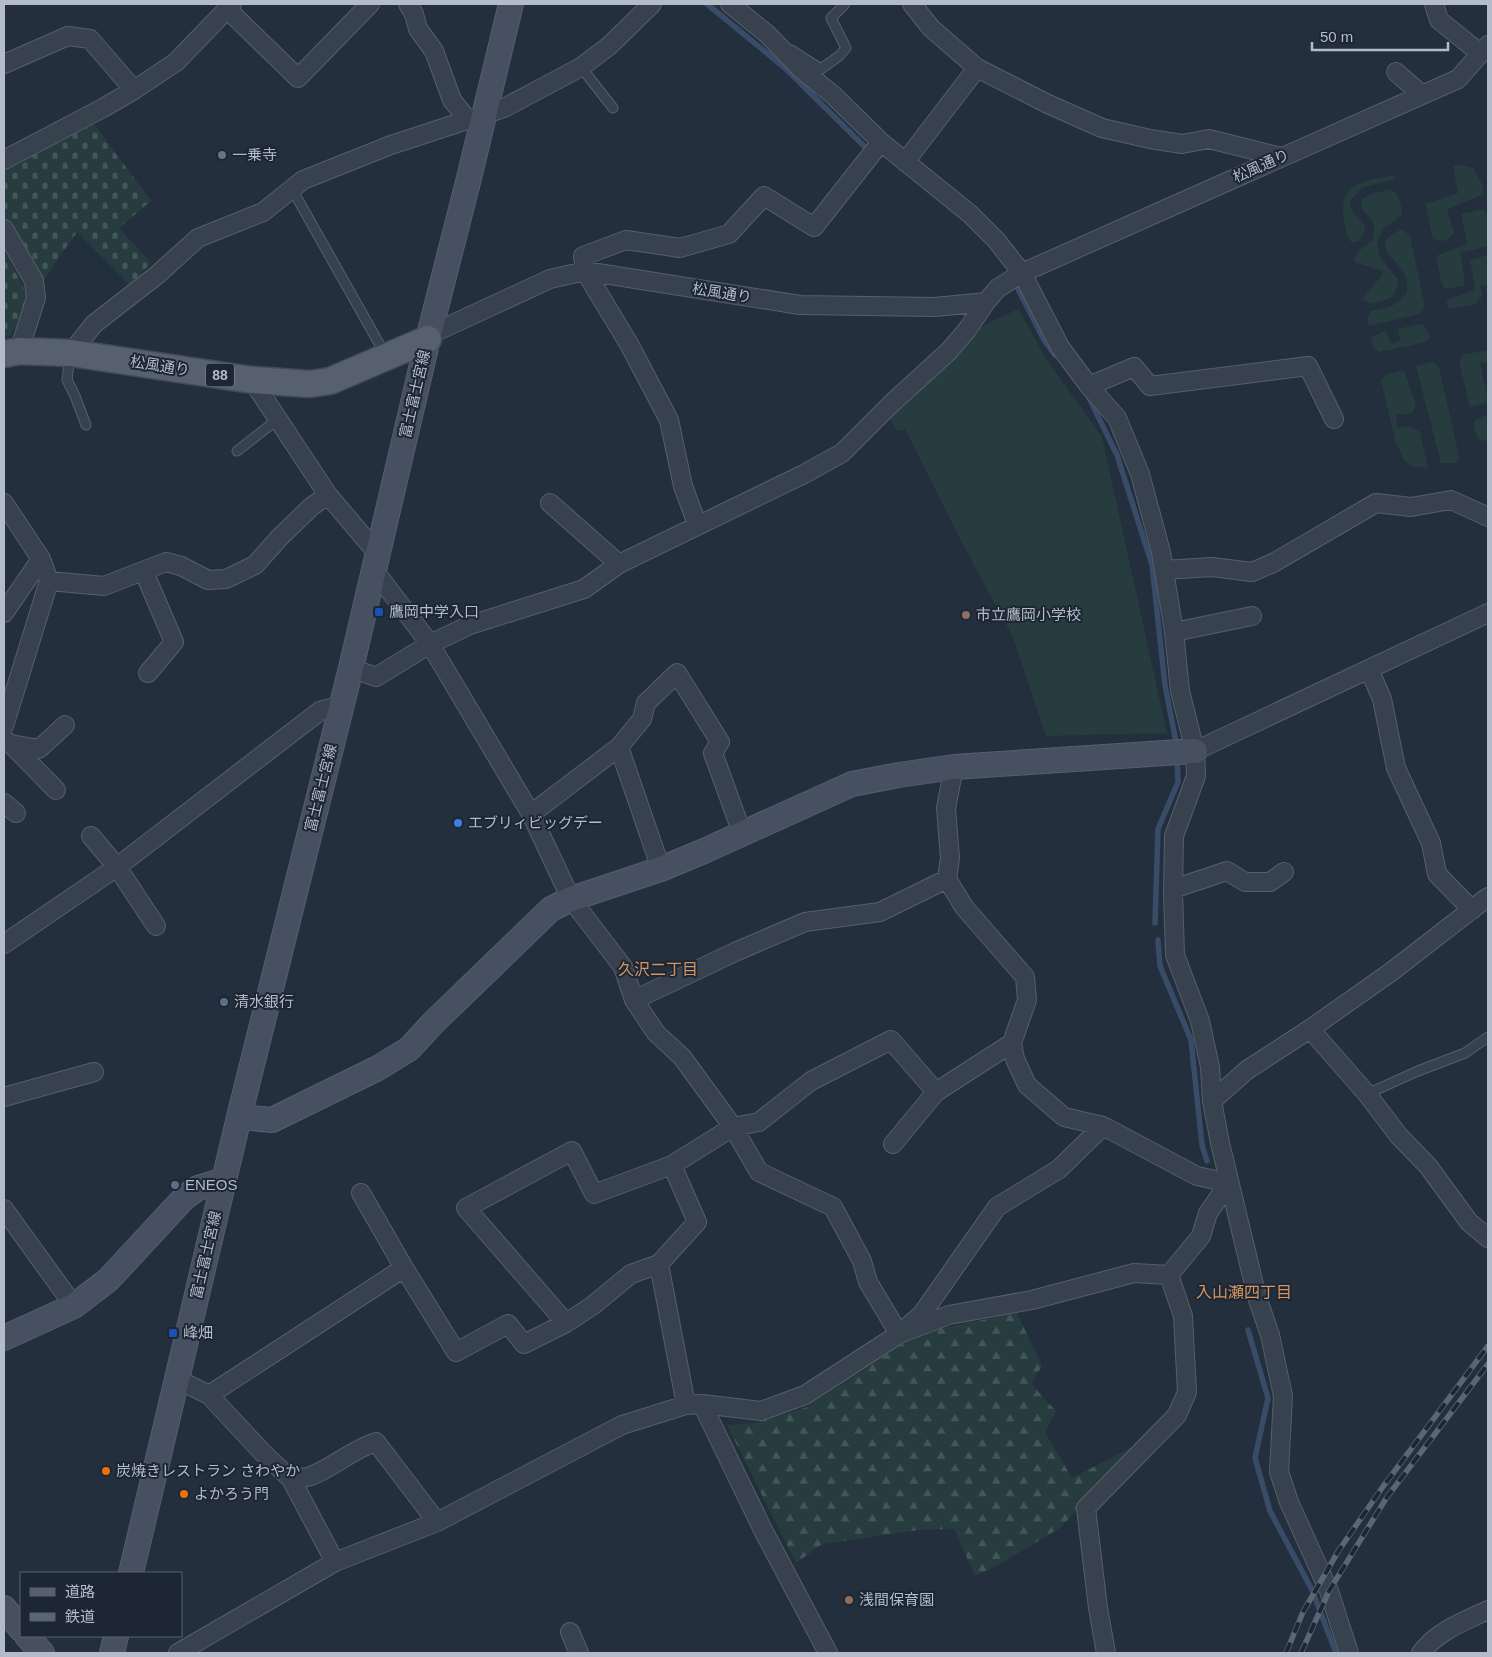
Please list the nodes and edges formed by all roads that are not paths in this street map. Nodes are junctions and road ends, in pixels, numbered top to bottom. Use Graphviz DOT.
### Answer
graph roads {
  1 [pos="370,4"];
  2 [pos="408,4"];
  3 [pos="511,4"];
  4 [pos="652,4"];
  5 [pos="730,4"];
  6 [pos="845,4"];
  7 [pos="912,4"];
  8 [pos="1434,4"];
  9 [pos="230,6"];
  10 [pos="1484,49"];
  11 [pos="784,52"];
  12 [pos="4,64"];
  13 [pos="581,67"];
  14 [pos="977,68"];
  15 [pos="1396,72"];
  16 [pos="134,90"];
  17 [pos="1422,95"];
  18 [pos="612,108"];
  19 [pos="476,116"];
  20 [pos="881,142"];
  21 [pos="1281,157"];
  22 [pos="4,160"];
  23 [pos="905,162"];
  24 [pos="292,189"];
  25 [pos="4,229"];
  26 [pos="585,271"];
  27 [pos="1020,274"];
  28 [pos="986,302"];
  29 [pos="428,337"];
  30 [pos="11,352"];
  31 [pos="71,353"];
  32 [pos="386,357"];
  33 [pos="252,380"];
  34 [pos="1089,386"];
  35 [pos="278,419"];
  36 [pos="1334,419"];
  37 [pos="86,426"];
  38 [pos="237,451"];
  39 [pos="328,495"];
  40 [pos="4,503"];
  41 [pos="550,503"];
  42 [pos="1488,517"];
  43 [pos="698,524"];
  44 [pos="41,559"];
  45 [pos="376,562"];
  46 [pos="619,564"];
  47 [pos="1164,570"];
  48 [pos="144,572"];
  49 [pos="49,581"];
  50 [pos="4,613"];
  51 [pos="1488,613"];
  52 [pos="1252,616"];
  53 [pos="1174,632"];
  54 [pos="430,644"];
  55 [pos="351,668"];
  56 [pos="1369,669"];
  57 [pos="148,673"];
  58 [pos="342,706"];
  59 [pos="65,725"];
  60 [pos="4,726"];
  61 [pos="8,742"];
  62 [pos="619,747"];
  63 [pos="1191,751"];
  64 [pos="954,767"];
  65 [pos="56,790"];
  66 [pos="531,814"];
  67 [pos="742,833"];
  68 [pos="91,836"];
  69 [pos="117,867"];
  70 [pos="661,869"];
  71 [pos="1284,872"];
  72 [pos="947,879"];
  73 [pos="1173,889"];
  74 [pos="1488,897"];
  75 [pos="571,899"];
  76 [pos="1472,910"];
  77 [pos="156,926"];
  78 [pos="4,944"];
  79 [pos="634,1000"];
  80 [pos="1310,1029"];
  81 [pos="1488,1037"];
  82 [pos="1012,1044"];
  83 [pos="94,1072"];
  84 [pos="936,1092"];
  85 [pos="1367,1094"];
  86 [pos="4,1097"];
  87 [pos="1212,1101"];
  88 [pos="239,1117"];
  89 [pos="1103,1126"];
  90 [pos="732,1127"];
  91 [pos="893,1144"];
  92 [pos="672,1165"];
  93 [pos="224,1180"];
  94 [pos="1229,1183"];
  95 [pos="361,1193"];
  96 [pos="4,1208"];
  97 [pos="1488,1238"];
  98 [pos="659,1264"];
  99 [pos="404,1268"];
  100 [pos="1169,1276"];
  101 [pos="74,1306"];
  102 [pos="566,1323"];
  103 [pos="898,1334"];
  104 [pos="4,1338"];
  105 [pos="177,1379"];
  106 [pos="210,1395"];
  107 [pos="694,1404"];
  108 [pos="291,1478"];
  109 [pos="437,1522"];
  110 [pos="335,1562"];
  111 [pos="131,1572"];
  112 [pos="4,1608"];
  113 [pos="1488,1610"];
  114 [pos="20,1628"];
  115 [pos="570,1632"];
  116 [pos="28,1637"];
  117 [pos="116,1637"];
  118 [pos="42,1653"];
  119 [pos="112,1653"];
  120 [pos="178,1653"];
  121 [pos="579,1653"];
  122 [pos="828,1653"];
  123 [pos="1106,1653"];
  124 [pos="1349,1653"];
  125 [pos="1421,1653"];
  1 -- 9 [label="street"];
  2 -- 19 [label="street"];
  3 -- 19 [label="main road, 富士富士宮線"];
  4 -- 13 [label="street"];
  5 -- 11 [label="street"];
  6 -- 11 [label="lane"];
  7 -- 14 [label="street"];
  8 -- 10 [label="street"];
  9 -- 16 [label="street"];
  10 -- 17 [label="street, 松風通り"];
  11 -- 20 [label="street"];
  12 -- 16 [label="street"];
  13 -- 18 [label="lane"];
  13 -- 19 [label="street"];
  14 -- 21 [label="street"];
  14 -- 23 [label="street"];
  15 -- 17 [label="street"];
  16 -- 22 [label="street"];
  17 -- 21 [label="street, 松風通り"];
  19 -- 24 [label="street"];
  19 -- 29 [label="main road, 富士富士宮線"];
  20 -- 23 [label="street"];
  20 -- 26 [label="street"];
  21 -- 27 [label="street, 松風通り"];
  23 -- 27 [label="street"];
  24 -- 31 [label="street"];
  24 -- 32 [label="lane"];
  25 -- 30 [label="street"];
  26 -- 28 [label="street, 松風通り"];
  26 -- 29 [label="street, 松風通り"];
  26 -- 43 [label="street"];
  27 -- 28 [label="street, 松風通り"];
  27 -- 34 [label="street"];
  28 -- 43 [label="street"];
  29 -- 32 [label="main road, 松風通り / 88"];
  29 -- 45 [label="main road, 富士富士宮線"];
  30 -- 31 [label="main road, 松風通り / 88"];
  31 -- 33 [label="main road, 松風通り / 88"];
  31 -- 37 [label="lane"];
  32 -- 33 [label="main road, 松風通り / 88"];
  33 -- 35 [label="street"];
  34 -- 36 [label="street"];
  34 -- 47 [label="street"];
  35 -- 38 [label="lane"];
  35 -- 39 [label="street"];
  39 -- 45 [label="street"];
  39 -- 48 [label="street"];
  40 -- 44 [label="street"];
  41 -- 46 [label="street"];
  42 -- 47 [label="street"];
  43 -- 46 [label="street"];
  44 -- 49 [label="street"];
  44 -- 50 [label="street"];
  45 -- 54 [label="street"];
  45 -- 55 [label="main road, 富士富士宮線"];
  46 -- 54 [label="street"];
  47 -- 53 [label="street"];
  48 -- 49 [label="street"];
  48 -- 57 [label="street"];
  49 -- 60 [label="street"];
  51 -- 56 [label="street"];
  52 -- 53 [label="street"];
  53 -- 63 [label="street"];
  54 -- 55 [label="street"];
  54 -- 66 [label="street"];
  55 -- 58 [label="main road, 富士富士宮線"];
  56 -- 63 [label="street"];
  56 -- 76 [label="street"];
  58 -- 69 [label="street"];
  58 -- 88 [label="main road, 富士富士宮線"];
  59 -- 61 [label="street"];
  61 -- 65 [label="street"];
  62 -- 66 [label="street"];
  62 -- 67 [label="street"];
  62 -- 70 [label="street"];
  63 -- 64 [label="main road"];
  63 -- 73 [label="street"];
  64 -- 67 [label="main road"];
  64 -- 72 [label="street"];
  66 -- 75 [label="street"];
  67 -- 70 [label="main road"];
  68 -- 69 [label="street"];
  69 -- 77 [label="street"];
  69 -- 78 [label="street"];
  70 -- 75 [label="main road"];
  71 -- 73 [label="street"];
  72 -- 79 [label="street"];
  72 -- 82 [label="street"];
  73 -- 87 [label="street"];
  74 -- 76 [label="street"];
  75 -- 79 [label="street"];
  75 -- 88 [label="main road"];
  76 -- 80 [label="street"];
  79 -- 90 [label="street"];
  80 -- 85 [label="street"];
  80 -- 87 [label="street"];
  81 -- 85 [label="lane"];
  82 -- 84 [label="street"];
  82 -- 89 [label="street"];
  83 -- 86 [label="street"];
  84 -- 90 [label="street"];
  84 -- 91 [label="street"];
  85 -- 97 [label="street"];
  87 -- 94 [label="street"];
  88 -- 93 [label="main road, 富士富士宮線"];
  89 -- 94 [label="street"];
  89 -- 103 [label="street"];
  90 -- 92 [label="street"];
  90 -- 103 [label="street"];
  92 -- 98 [label="street"];
  92 -- 102 [label="street"];
  93 -- 101 [label="main road"];
  93 -- 105 [label="main road, 富士富士宮線"];
  94 -- 100 [label="street"];
  94 -- 124 [label="street"];
  95 -- 99 [label="street"];
  96 -- 101 [label="street"];
  98 -- 102 [label="street"];
  98 -- 107 [label="street"];
  99 -- 102 [label="street"];
  99 -- 106 [label="street"];
  100 -- 103 [label="street"];
  100 -- 123 [label="street"];
  101 -- 104 [label="main road"];
  103 -- 107 [label="street"];
  105 -- 106 [label="street"];
  105 -- 111 [label="main road, 富士富士宮線"];
  106 -- 108 [label="street"];
  107 -- 109 [label="street"];
  107 -- 122 [label="street"];
  108 -- 109 [label="street"];
  108 -- 110 [label="street"];
  109 -- 110 [label="street"];
  110 -- 120 [label="street"];
  112 -- 114 [label="main road"];
  113 -- 125 [label="street"];
  115 -- 121 [label="street"];
  116 -- 118 [label="main road"];
  117 -- 119 [label="main road"];
}
